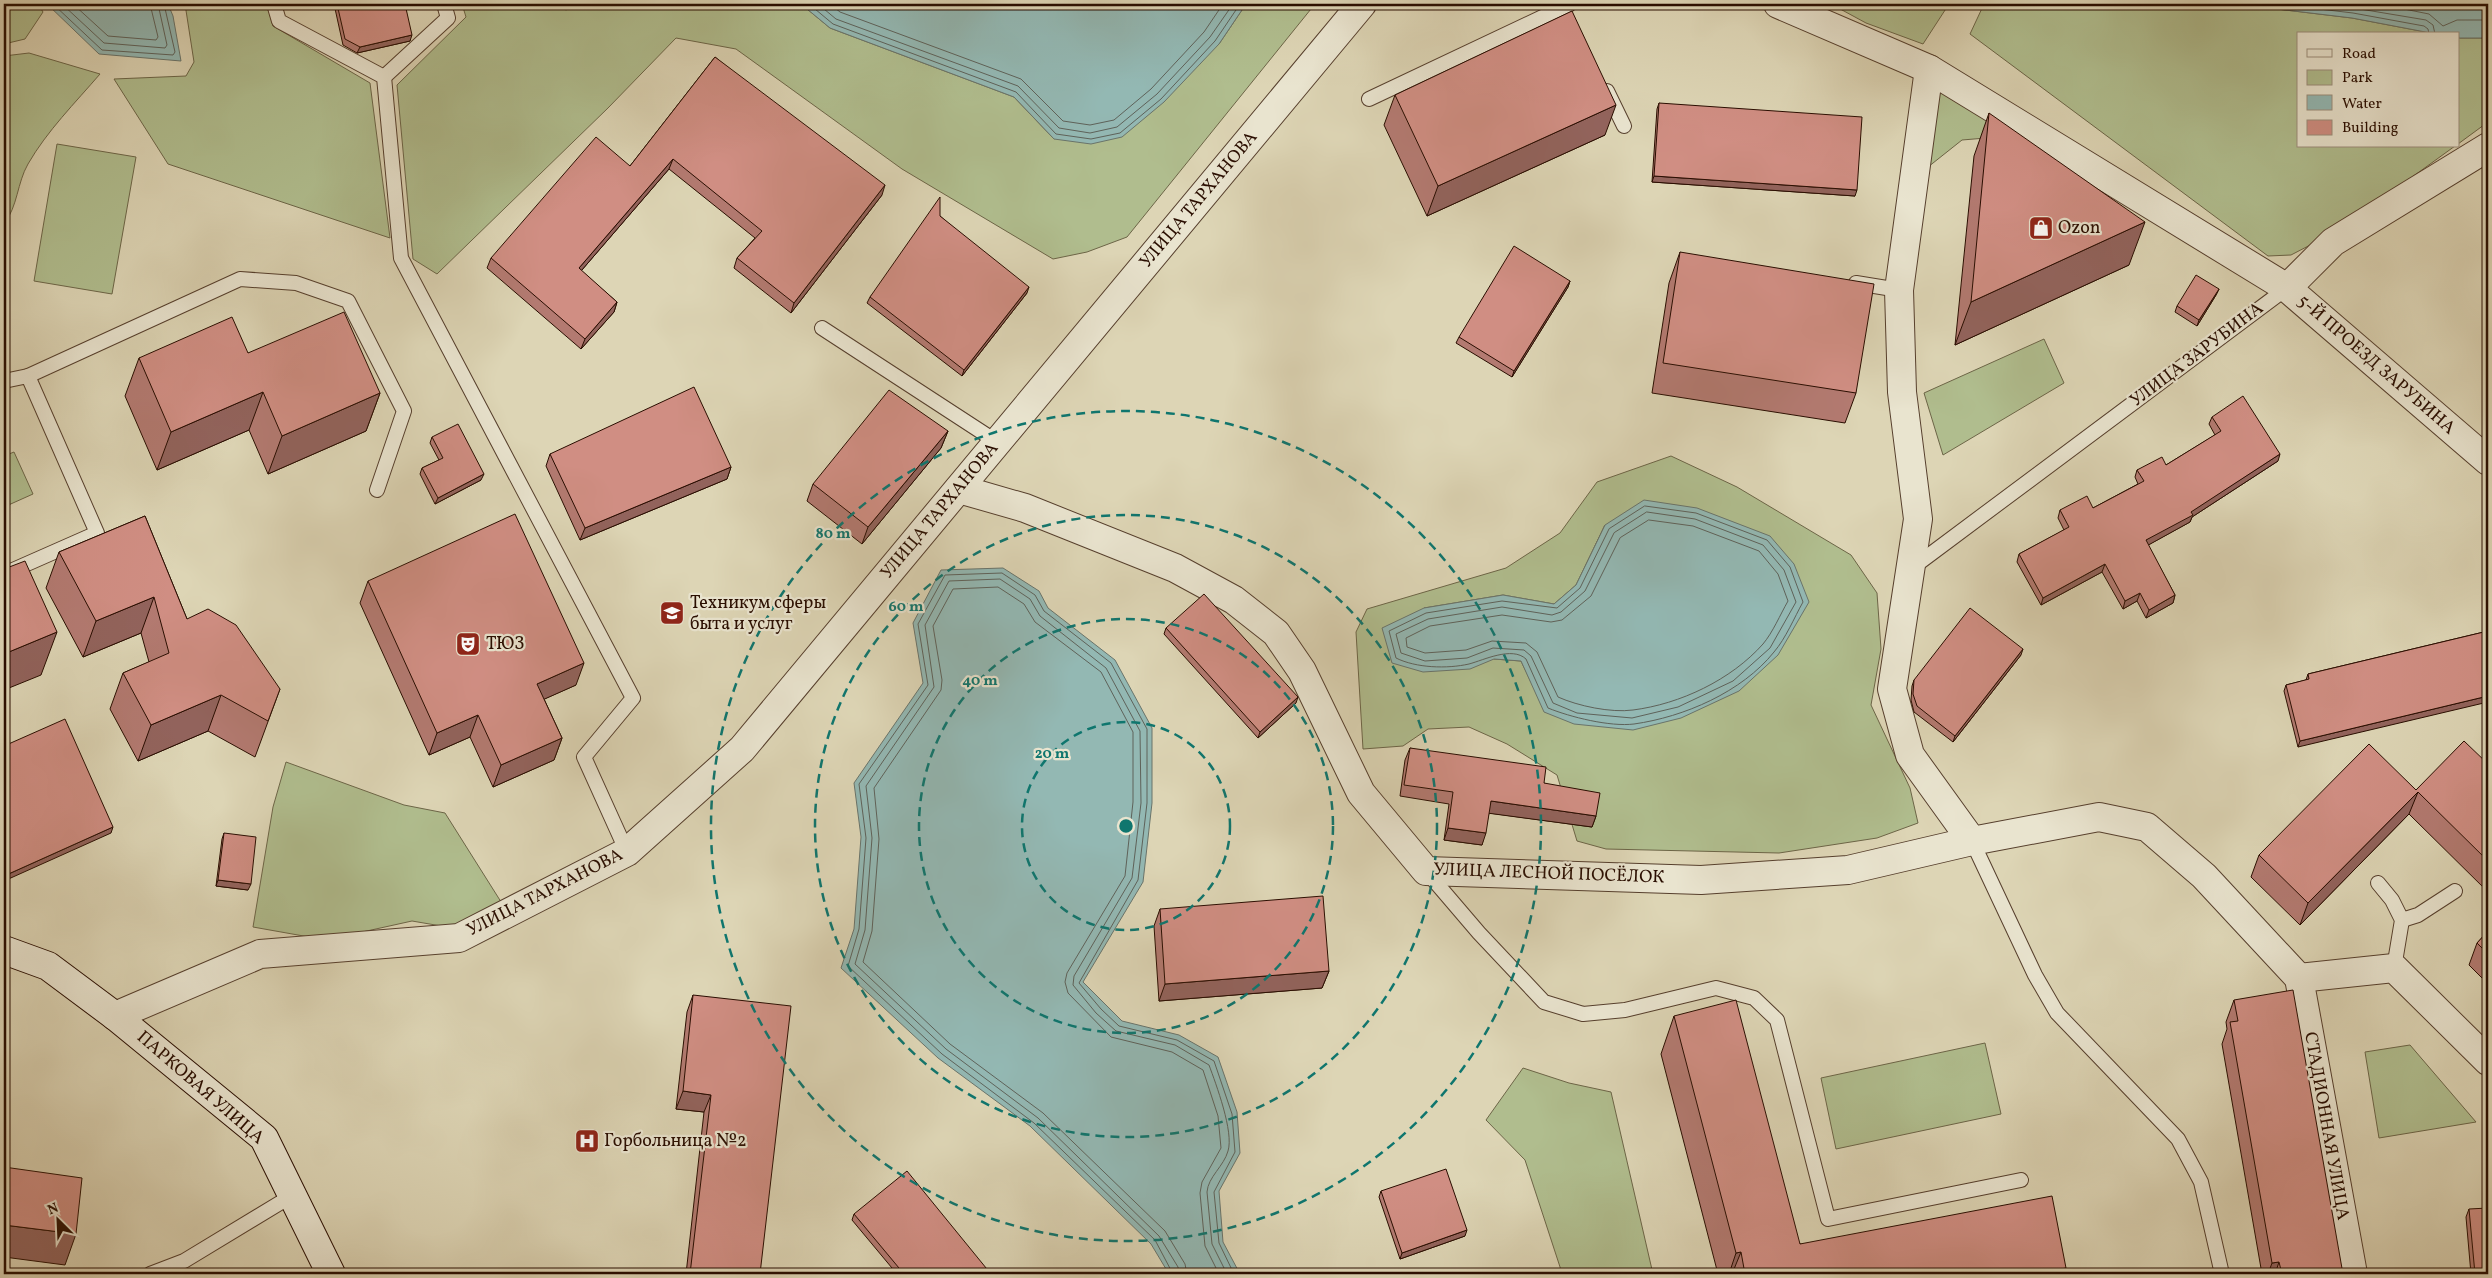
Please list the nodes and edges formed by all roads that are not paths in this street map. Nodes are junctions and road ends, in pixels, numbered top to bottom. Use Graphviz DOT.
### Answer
graph roads {
  1 [pos="274,4"];
  2 [pos="444,4"];
  3 [pos="1362,4"];
  4 [pos="1778,4"];
  5 [pos="1569,8"];
  6 [pos="1929,69"];
  7 [pos="1600,74"];
  8 [pos="384,78"];
  9 [pos="1369,100"];
  10 [pos="1624,126"];
  11 [pos="2488,147"];
  12 [pos="1841,281"];
  13 [pos="2287,288"];
  14 [pos="1899,290"];
  15 [pos="822,328"];
  16 [pos="28,376"];
  17 [pos="4,381"];
  18 [pos="997,442"];
  19 [pos="2488,461"];
  20 [pos="958,489"];
  21 [pos="377,490"];
  22 [pos="1909,570"];
  23 [pos="4,574"];
  24 [pos="1972,841"];
  25 [pos="627,852"];
  26 [pos="1426,871"];
  27 [pos="2378,882"];
  28 [pos="2455,890"];
  29 [pos="2402,920"];
  30 [pos="4,950"];
  31 [pos="2394,968"];
  32 [pos="2299,978"];
  33 [pos="115,1016"];
  34 [pos="2488,1061"];
  35 [pos="2021,1180"];
  36 [pos="293,1195"];
  37 [pos="150,1274"];
  38 [pos="330,1274"];
  39 [pos="2222,1274"];
  40 [pos="2353,1274"];
  1 -- 8 [label="lane"];
  2 -- 8 [label="lane"];
  3 -- 18 [label="street, УЛИЦА ТАРХАНОВА"];
  4 -- 6 [label="street, 5-Й ПРОЕЗД ЗАРУБИНА"];
  5 -- 9 [label="lane"];
  6 -- 13 [label="street, 5-Й ПРОЕЗД ЗАРУБИНА"];
  6 -- 14 [label="street"];
  7 -- 10 [label="lane"];
  8 -- 25 [label="lane"];
  11 -- 13 [label="street, УЛИЦА ЗАРУБИНА"];
  12 -- 14 [label="lane"];
  13 -- 19 [label="street, 5-Й ПРОЕЗД ЗАРУБИНА"];
  13 -- 22 [label="lane, УЛИЦА ЗАРУБИНА"];
  14 -- 22 [label="street"];
  15 -- 18 [label="lane"];
  16 -- 17 [label="lane"];
  16 -- 21 [label="lane"];
  16 -- 23 [label="lane"];
  18 -- 20 [label="street, УЛИЦА ТАРХАНОВА"];
  20 -- 25 [label="street, УЛИЦА ТАРХАНОВА"];
  20 -- 26 [label="street, УЛИЦА ЛЕСНОЙ ПОСЁЛОК"];
  22 -- 24 [label="street"];
  24 -- 26 [label="street, УЛИЦА ЛЕСНОЙ ПОСЁЛОК"];
  24 -- 32 [label="street, УЛИЦА ЛЕСНОЙ ПОСЁЛОК"];
  24 -- 39 [label="lane"];
  25 -- 33 [label="street, УЛИЦА ТАРХАНОВА"];
  26 -- 35 [label="lane"];
  27 -- 29 [label="lane"];
  28 -- 29 [label="lane"];
  29 -- 31 [label="lane"];
  30 -- 33 [label="street"];
  31 -- 32 [label="street"];
  31 -- 34 [label="street"];
  32 -- 40 [label="street, СТАДИОННАЯ УЛИЦА"];
  33 -- 36 [label="street, ПАРКОВАЯ УЛИЦА"];
  36 -- 37 [label="lane"];
  36 -- 38 [label="street, ПАРКОВАЯ УЛИЦА"];
}
